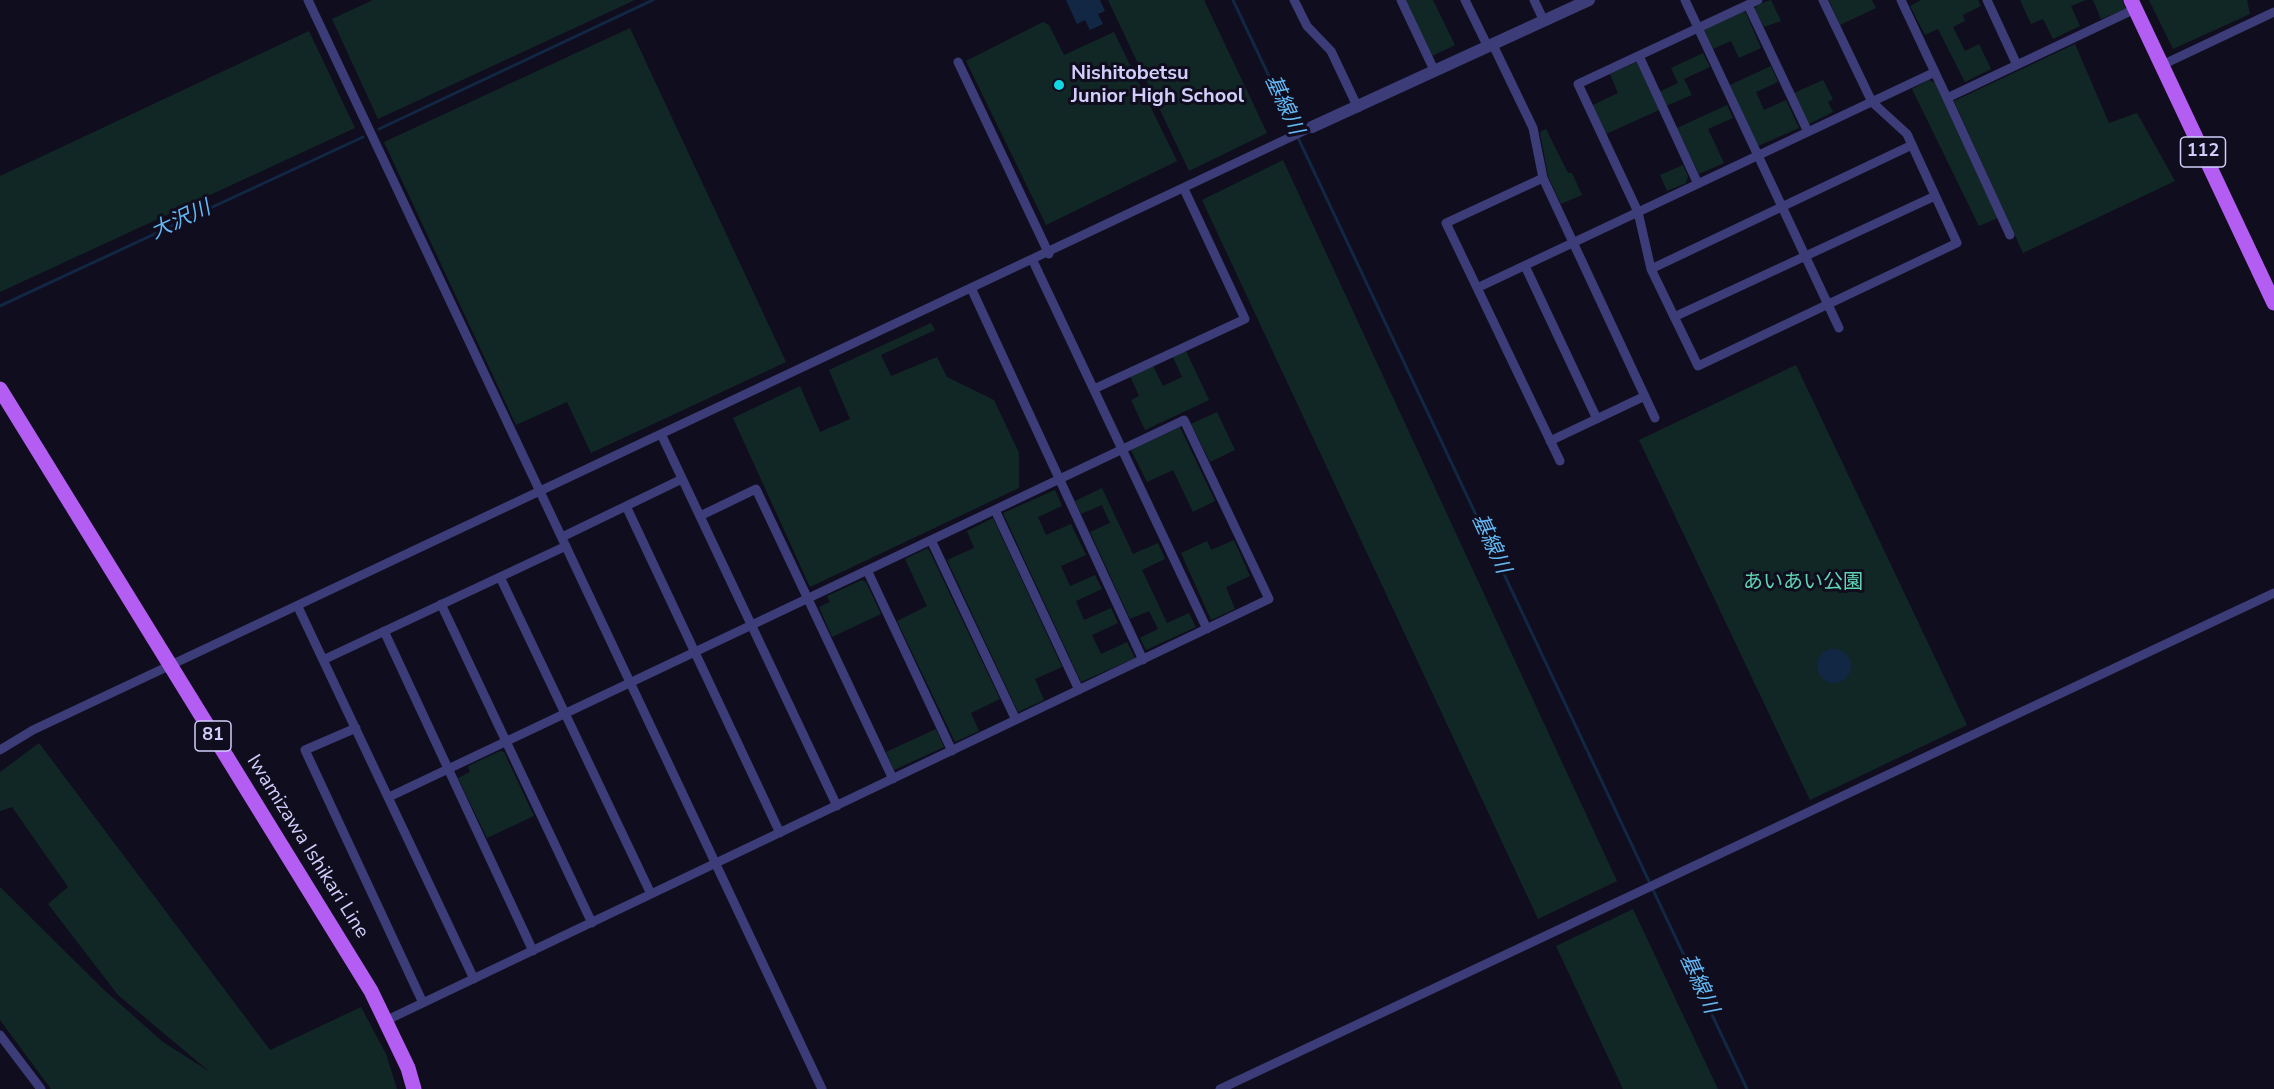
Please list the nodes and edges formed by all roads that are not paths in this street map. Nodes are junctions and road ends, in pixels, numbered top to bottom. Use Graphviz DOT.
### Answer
graph roads {
  1 [pos="308,0"];
  2 [pos="1294,0"];
  3 [pos="1401,0"];
  4 [pos="1465,0"];
  5 [pos="1534,0"];
  6 [pos="1589,0"];
  7 [pos="1685,0"];
  8 [pos="1758,0"];
  9 [pos="1823,0"];
  10 [pos="1901,0"];
  11 [pos="1987,0"];
  12 [pos="2133,4"];
  13 [pos="1748,5"];
  14 [pos="2274,12"];
  15 [pos="1544,21"];
  16 [pos="1698,28"];
  17 [pos="1490,46"];
  18 [pos="1639,56"];
  19 [pos="958,62"];
  20 [pos="2017,65"];
  21 [pos="2162,65"];
  22 [pos="1435,72"];
  23 [pos="1935,72"];
  24 [pos="1947,98"];
  25 [pos="1872,102"];
  26 [pos="1358,108"];
  27 [pos="1312,127"];
  28 [pos="1808,132"];
  29 [pos="1912,145"];
  30 [pos="1758,156"];
  31 [pos="1543,178"];
  32 [pos="1698,184"];
  33 [pos="1184,189"];
  34 [pos="1935,196"];
  35 [pos="1782,207"];
  36 [pos="1638,212"];
  37 [pos="2010,235"];
  38 [pos="1573,243"];
  39 [pos="1049,254"];
  40 [pos="1805,256"];
  41 [pos="1033,261"];
  42 [pos="1525,266"];
  43 [pos="1651,269"];
  44 [pos="1477,288"];
  45 [pos="972,290"];
  46 [pos="2274,303"];
  47 [pos="1828,305"];
  48 [pos="1674,317"];
  49 [pos="1839,328"];
  50 [pos="0,389"];
  51 [pos="1094,389"];
  52 [pos="1645,396"];
  53 [pos="1655,418"];
  54 [pos="1597,419"];
  55 [pos="662,435"];
  56 [pos="1550,441"];
  57 [pos="1122,449"];
  58 [pos="1560,461"];
  59 [pos="682,479"];
  60 [pos="1058,480"];
  61 [pos="540,492"];
  62 [pos="626,506"];
  63 [pos="995,510"];
  64 [pos="700,516"];
  65 [pos="931,540"];
  66 [pos="564,541"];
  67 [pos="867,570"];
  68 [pos="500,577"];
  69 [pos="2274,593"];
  70 [pos="807,599"];
  71 [pos="441,604"];
  72 [pos="298,607"];
  73 [pos="751,625"];
  74 [pos="1207,629"];
  75 [pos="384,631"];
  76 [pos="694,652"];
  77 [pos="323,660"];
  78 [pos="1143,660"];
  79 [pos="171,666"];
  80 [pos="630,683"];
  81 [pos="1079,690"];
  82 [pos="564,714"];
  83 [pos="1016,720"];
  84 [pos="356,728"];
  85 [pos="506,741"];
  86 [pos="0,750"];
  87 [pos="952,751"];
  88 [pos="448,769"];
  89 [pos="893,779"];
  90 [pos="389,797"];
  91 [pos="837,806"];
  92 [pos="780,833"];
  93 [pos="716,864"];
  94 [pos="651,894"];
  95 [pos="592,923"];
  96 [pos="533,951"];
  97 [pos="474,979"];
  98 [pos="423,1004"];
  99 [pos="385,1021"];
  100 [pos="0,1035"];
  101 [pos="40,1089"];
  102 [pos="414,1089"];
  103 [pos="822,1089"];
  104 [pos="1220,1089"];
  1 -- 61 [label="street"];
  2 -- 26 [label="street"];
  3 -- 22 [label="street"];
  4 -- 17 [label="street"];
  5 -- 15 [label="street"];
  6 -- 15 [label="street"];
  7 -- 16 [label="street"];
  8 -- 13 [label="street"];
  9 -- 25 [label="street"];
  10 -- 23 [label="street"];
  11 -- 20 [label="street"];
  12 -- 20 [label="street"];
  12 -- 21 [label="main road, 112"];
  13 -- 16 [label="street"];
  13 -- 28 [label="street"];
  14 -- 21 [label="street"];
  15 -- 17 [label="street"];
  16 -- 18 [label="street"];
  16 -- 30 [label="street"];
  17 -- 22 [label="street"];
  17 -- 31 [label="street"];
  18 -- 32 [label="street"];
  18 -- 36 [label="street"];
  19 -- 39 [label="street"];
  20 -- 24 [label="street"];
  21 -- 46 [label="main road, 112"];
  22 -- 26 [label="street"];
  23 -- 24 [label="street"];
  23 -- 25 [label="street"];
  24 -- 37 [label="street"];
  25 -- 28 [label="street"];
  25 -- 29 [label="street"];
  26 -- 27 [label="street"];
  27 -- 33 [label="street"];
  28 -- 30 [label="street"];
  29 -- 34 [label="street"];
  29 -- 35 [label="street"];
  30 -- 32 [label="street"];
  30 -- 35 [label="street"];
  31 -- 38 [label="street"];
  31 -- 44 [label="street"];
  32 -- 36 [label="street"];
  33 -- 39 [label="street"];
  33 -- 51 [label="street"];
  34 -- 40 [label="street"];
  34 -- 47 [label="street"];
  35 -- 40 [label="street"];
  35 -- 43 [label="street"];
  36 -- 38 [label="street"];
  36 -- 43 [label="street"];
  38 -- 42 [label="street"];
  38 -- 52 [label="street"];
  39 -- 41 [label="street"];
  40 -- 47 [label="street"];
  40 -- 48 [label="street"];
  41 -- 45 [label="street"];
  41 -- 51 [label="street"];
  42 -- 44 [label="street"];
  42 -- 54 [label="street"];
  43 -- 48 [label="street"];
  44 -- 56 [label="street"];
  45 -- 55 [label="street"];
  45 -- 60 [label="street"];
  47 -- 48 [label="street"];
  47 -- 49 [label="street"];
  50 -- 79 [label="main road, Iwamizawa Ishikari Line / 81"];
  51 -- 57 [label="street"];
  52 -- 53 [label="street"];
  52 -- 54 [label="street"];
  54 -- 56 [label="street"];
  55 -- 59 [label="street"];
  55 -- 61 [label="street"];
  56 -- 58 [label="street"];
  57 -- 60 [label="street"];
  57 -- 74 [label="street"];
  57 -- 74 [label="street"];
  59 -- 62 [label="street"];
  59 -- 64 [label="street"];
  60 -- 63 [label="street"];
  60 -- 78 [label="street"];
  61 -- 66 [label="street"];
  61 -- 72 [label="street"];
  62 -- 66 [label="street"];
  62 -- 76 [label="street"];
  63 -- 65 [label="street"];
  63 -- 81 [label="street"];
  64 -- 70 [label="street"];
  64 -- 73 [label="street"];
  65 -- 67 [label="street"];
  65 -- 83 [label="street"];
  66 -- 68 [label="street"];
  66 -- 80 [label="street"];
  67 -- 70 [label="street"];
  67 -- 87 [label="street"];
  68 -- 71 [label="street"];
  68 -- 82 [label="street"];
  69 -- 104 [label="street"];
  70 -- 73 [label="street"];
  70 -- 89 [label="street"];
  71 -- 75 [label="street"];
  71 -- 85 [label="street"];
  72 -- 77 [label="street"];
  72 -- 79 [label="street"];
  73 -- 76 [label="street"];
  73 -- 91 [label="street"];
  74 -- 78 [label="street"];
  75 -- 77 [label="street"];
  75 -- 88 [label="street"];
  76 -- 80 [label="street"];
  76 -- 92 [label="street"];
  77 -- 84 [label="street"];
  78 -- 81 [label="street"];
  79 -- 86 [label="street"];
  79 -- 99 [label="main road, Iwamizawa Ishikari Line / 81"];
  80 -- 82 [label="street"];
  80 -- 93 [label="street"];
  81 -- 83 [label="street"];
  82 -- 85 [label="street"];
  82 -- 94 [label="street"];
  83 -- 87 [label="street"];
  84 -- 90 [label="street"];
  84 -- 98 [label="street"];
  85 -- 88 [label="street"];
  85 -- 95 [label="street"];
  87 -- 89 [label="street"];
  88 -- 90 [label="street"];
  88 -- 96 [label="street"];
  89 -- 91 [label="street"];
  90 -- 97 [label="street"];
  91 -- 92 [label="street"];
  92 -- 93 [label="street"];
  93 -- 94 [label="street"];
  93 -- 103 [label="street"];
  94 -- 95 [label="street"];
  95 -- 96 [label="street"];
  96 -- 97 [label="street"];
  97 -- 98 [label="street"];
  98 -- 99 [label="street"];
  99 -- 102 [label="main road, Iwamizawa Ishikari Line / 81"];
  100 -- 101 [label="street"];
}
